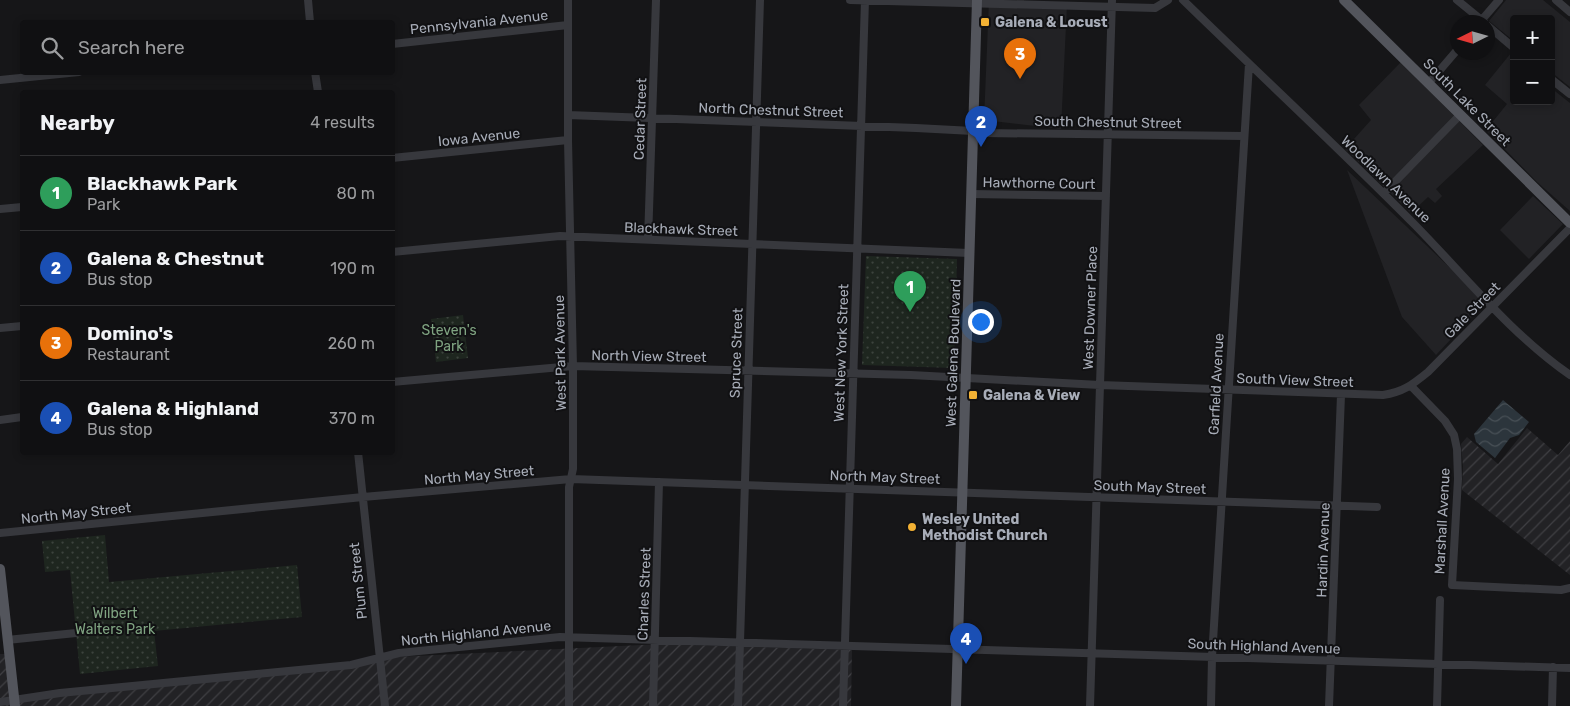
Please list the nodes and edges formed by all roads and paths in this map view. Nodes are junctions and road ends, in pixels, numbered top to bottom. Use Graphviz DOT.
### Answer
graph roads {
  1 [pos="308,0"];
  2 [pos="568,0"];
  3 [pos="656,0"];
  4 [pos="760,0"];
  5 [pos="850,0"];
  6 [pos="865,0"];
  7 [pos="1168,0"];
  8 [pos="1183,0"];
  9 [pos="1344,0"];
  10 [pos="1456,0"];
  11 [pos="1499,0"];
  12 [pos="1556,0"];
  13 [pos="977,2"];
  14 [pos="1112,4"];
  15 [pos="1570,12"];
  16 [pos="1474,15"];
  17 [pos="1489,15"];
  18 [pos="310,20"];
  19 [pos="568,25"];
  20 [pos="1495,33"];
  21 [pos="395,44"];
  22 [pos="1510,45"];
  23 [pos="1450,58"];
  24 [pos="1249,64"];
  25 [pos="49,75"];
  26 [pos="316,75"];
  27 [pos="0,80"];
  28 [pos="1555,82"];
  29 [pos="1428,84"];
  30 [pos="318,90"];
  31 [pos="1570,94"];
  32 [pos="568,115"];
  33 [pos="1460,115"];
  34 [pos="652,118"];
  35 [pos="756,121"];
  36 [pos="861,126"];
  37 [pos="973,131"];
  38 [pos="1108,135"];
  39 [pos="1244,136"];
  40 [pos="568,140"];
  41 [pos="395,158"];
  42 [pos="971,194"];
  43 [pos="1384,194"];
  44 [pos="1106,196"];
  45 [pos="20,207"];
  46 [pos="0,209"];
  47 [pos="1570,223"];
  48 [pos="1570,228"];
  49 [pos="570,236"];
  50 [pos="648,240"];
  51 [pos="752,244"];
  52 [pos="857,247"];
  53 [pos="395,252"];
  54 [pos="969,253"];
  55 [pos="1493,307"];
  56 [pos="20,326"];
  57 [pos="0,328"];
  58 [pos="573,366"];
  59 [pos="748,370"];
  60 [pos="853,374"];
  61 [pos="1570,375"];
  62 [pos="966,377"];
  63 [pos="395,382"];
  64 [pos="1100,385"];
  65 [pos="1411,386"];
  66 [pos="1228,389"];
  67 [pos="1341,394"];
  68 [pos="1383,395"];
  69 [pos="20,418"];
  70 [pos="0,420"];
  71 [pos="358,455"];
  72 [pos="570,480"];
  73 [pos="660,482"];
  74 [pos="746,485"];
  75 [pos="850,488"];
  76 [pos="962,492"];
  77 [pos="362,498"];
  78 [pos="1097,498"];
  79 [pos="1222,502"];
  80 [pos="1337,506"];
  81 [pos="1377,507"];
  82 [pos="0,533"];
  83 [pos="0,569"];
  84 [pos="1570,588"];
  85 [pos="1440,600"];
  86 [pos="2,608"];
  87 [pos="76,633"];
  88 [pos="568,637"];
  89 [pos="7,640"];
  90 [pos="655,640"];
  91 [pos="741,642"];
  92 [pos="845,646"];
  93 [pos="958,650"];
  94 [pos="1092,654"];
  95 [pos="1212,657"];
  96 [pos="379,658"];
  97 [pos="1331,661"];
  98 [pos="1438,664"];
  99 [pos="1553,667"];
  100 [pos="1570,668"];
  101 [pos="0,702"];
  102 [pos="15,703"];
  103 [pos="385,706"];
  104 [pos="569,706"];
  105 [pos="653,706"];
  106 [pos="738,706"];
  107 [pos="843,706"];
  108 [pos="956,706"];
  109 [pos="1090,706"];
  110 [pos="1211,706"];
  111 [pos="1329,706"];
  112 [pos="1437,706"];
  113 [pos="1552,706"];
  1 -- 18 [label="street"];
  2 -- 19 [label="street, West Park Avenue"];
  3 -- 34 [label="street, Cedar Street"];
  4 -- 35 [label="street, Spruce Street"];
  5 -- 6 [label="street"];
  6 -- 13 [label="street"];
  6 -- 36 [label="street, West New York Street"];
  7 -- 14 [label="street"];
  8 -- 24 [label="street, Woodlawn Avenue"];
  9 -- 29 [label="main road, South Lake Street"];
  10 -- 16 [label="street"];
  11 -- 17 [label="street"];
  12 -- 15 [label="street"];
  13 -- 14 [label="street"];
  13 -- 37 [label="main road, West Galena Boulevard"];
  14 -- 38 [label="street, West Downer Place"];
  19 -- 21 [label="street, Pennsylvania Avenue"];
  19 -- 32 [label="street, West Park Avenue"];
  20 -- 22 [label="street"];
  23 -- 29 [label="street"];
  24 -- 39 [label="street, Garfield Avenue"];
  24 -- 43 [label="street, Woodlawn Avenue"];
  25 -- 27 [label="street"];
  26 -- 30 [label="street"];
  28 -- 31 [label="street"];
  29 -- 33 [label="main road, South Lake Street"];
  32 -- 34 [label="street, North Chestnut Street"];
  32 -- 40 [label="street, West Park Avenue"];
  33 -- 43 [label="street"];
  33 -- 47 [label="main road, South Lake Street"];
  34 -- 35 [label="street, North Chestnut Street"];
  34 -- 50 [label="street, Cedar Street"];
  35 -- 36 [label="street, North Chestnut Street"];
  35 -- 51 [label="street, Spruce Street"];
  36 -- 37 [label="street, North Chestnut Street"];
  36 -- 52 [label="street, West New York Street"];
  37 -- 38 [label="street, South Chestnut Street"];
  37 -- 42 [label="main road, West Galena Boulevard"];
  38 -- 39 [label="street, South Chestnut Street"];
  38 -- 44 [label="street, West Downer Place"];
  39 -- 66 [label="street, Garfield Avenue"];
  40 -- 41 [label="street, Iowa Avenue"];
  40 -- 49 [label="street, West Park Avenue"];
  42 -- 44 [label="street, Hawthorne Court"];
  42 -- 54 [label="main road, West Galena Boulevard"];
  43 -- 55 [label="street, Woodlawn Avenue"];
  44 -- 64 [label="street, West Downer Place"];
  45 -- 46 [label="street"];
  48 -- 55 [label="street, Gale Street"];
  49 -- 50 [label="street, Blackhawk Street"];
  49 -- 53 [label="street, Blackhawk Street"];
  49 -- 58 [label="street, West Park Avenue"];
  50 -- 51 [label="street, Blackhawk Street"];
  51 -- 52 [label="street, Blackhawk Street"];
  51 -- 59 [label="street, Spruce Street"];
  52 -- 54 [label="street, Blackhawk Street"];
  52 -- 60 [label="street, West New York Street"];
  54 -- 62 [label="main road, West Galena Boulevard"];
  55 -- 61 [label="street, Woodlawn Avenue"];
  55 -- 65 [label="street, Gale Street"];
  56 -- 57 [label="street"];
  58 -- 59 [label="street, North View Street"];
  58 -- 63 [label="street, North View Street"];
  58 -- 72 [label="street, West Park Avenue"];
  59 -- 60 [label="street, North View Street"];
  59 -- 74 [label="street, Spruce Street"];
  60 -- 62 [label="street, North View Street"];
  60 -- 75 [label="street, West New York Street"];
  62 -- 64 [label="street, South View Street"];
  62 -- 76 [label="main road, West Galena Boulevard"];
  64 -- 66 [label="street, South View Street"];
  64 -- 78 [label="street, West Downer Place"];
  65 -- 68 [label="street, Gale Street"];
  65 -- 84 [label="street, Marshall Avenue"];
  66 -- 67 [label="street, South View Street"];
  66 -- 79 [label="street, Garfield Avenue"];
  67 -- 68 [label="street, South View Street"];
  67 -- 80 [label="street, Hardin Avenue"];
  69 -- 70 [label="street"];
  71 -- 77 [label="street, Plum Street"];
  72 -- 73 [label="street, North May Street"];
  72 -- 77 [label="street, North May Street"];
  72 -- 88 [label="street, West Park Avenue"];
  73 -- 74 [label="street, North May Street"];
  73 -- 90 [label="street, Charles Street"];
  74 -- 75 [label="street, North May Street"];
  74 -- 91 [label="street, Spruce Street"];
  75 -- 76 [label="street, North May Street"];
  75 -- 92 [label="street, West New York Street"];
  76 -- 78 [label="street, South May Street"];
  76 -- 93 [label="main road, West Galena Boulevard"];
  77 -- 82 [label="street, North May Street"];
  77 -- 96 [label="street, Plum Street"];
  78 -- 79 [label="street, South May Street"];
  78 -- 94 [label="street, West Downer Place"];
  79 -- 80 [label="street, South May Street"];
  79 -- 95 [label="street, Garfield Avenue"];
  80 -- 81 [label="street, South May Street"];
  80 -- 97 [label="street, Hardin Avenue"];
  83 -- 86 [label="main road"];
  85 -- 98 [label="street"];
  86 -- 89 [label="main road"];
  87 -- 89 [label="street"];
  88 -- 90 [label="street, North Highland Avenue"];
  88 -- 96 [label="street, North Highland Avenue"];
  88 -- 104 [label="street, West Park Avenue"];
  89 -- 102 [label="main road"];
  90 -- 91 [label="street, North Highland Avenue"];
  90 -- 105 [label="street, Charles Street"];
  91 -- 92 [label="street, North Highland Avenue"];
  91 -- 106 [label="street, Spruce Street"];
  92 -- 93 [label="street, North Highland Avenue"];
  92 -- 107 [label="street, West New York Street"];
  93 -- 94 [label="street, South Highland Avenue"];
  93 -- 108 [label="main road, West Galena Boulevard"];
  94 -- 95 [label="street, South Highland Avenue"];
  94 -- 109 [label="street, West Downer Place"];
  95 -- 97 [label="street, South Highland Avenue"];
  95 -- 110 [label="street, Garfield Avenue"];
  96 -- 102 [label="street, North Highland Avenue"];
  96 -- 103 [label="street, Plum Street"];
  97 -- 98 [label="street, South Highland Avenue"];
  97 -- 111 [label="street, Hardin Avenue"];
  98 -- 99 [label="street, South Highland Avenue"];
  98 -- 112 [label="street"];
  99 -- 100 [label="street, South Highland Avenue"];
  99 -- 113 [label="street"];
  101 -- 102 [label="street, North Highland Avenue"];
}
